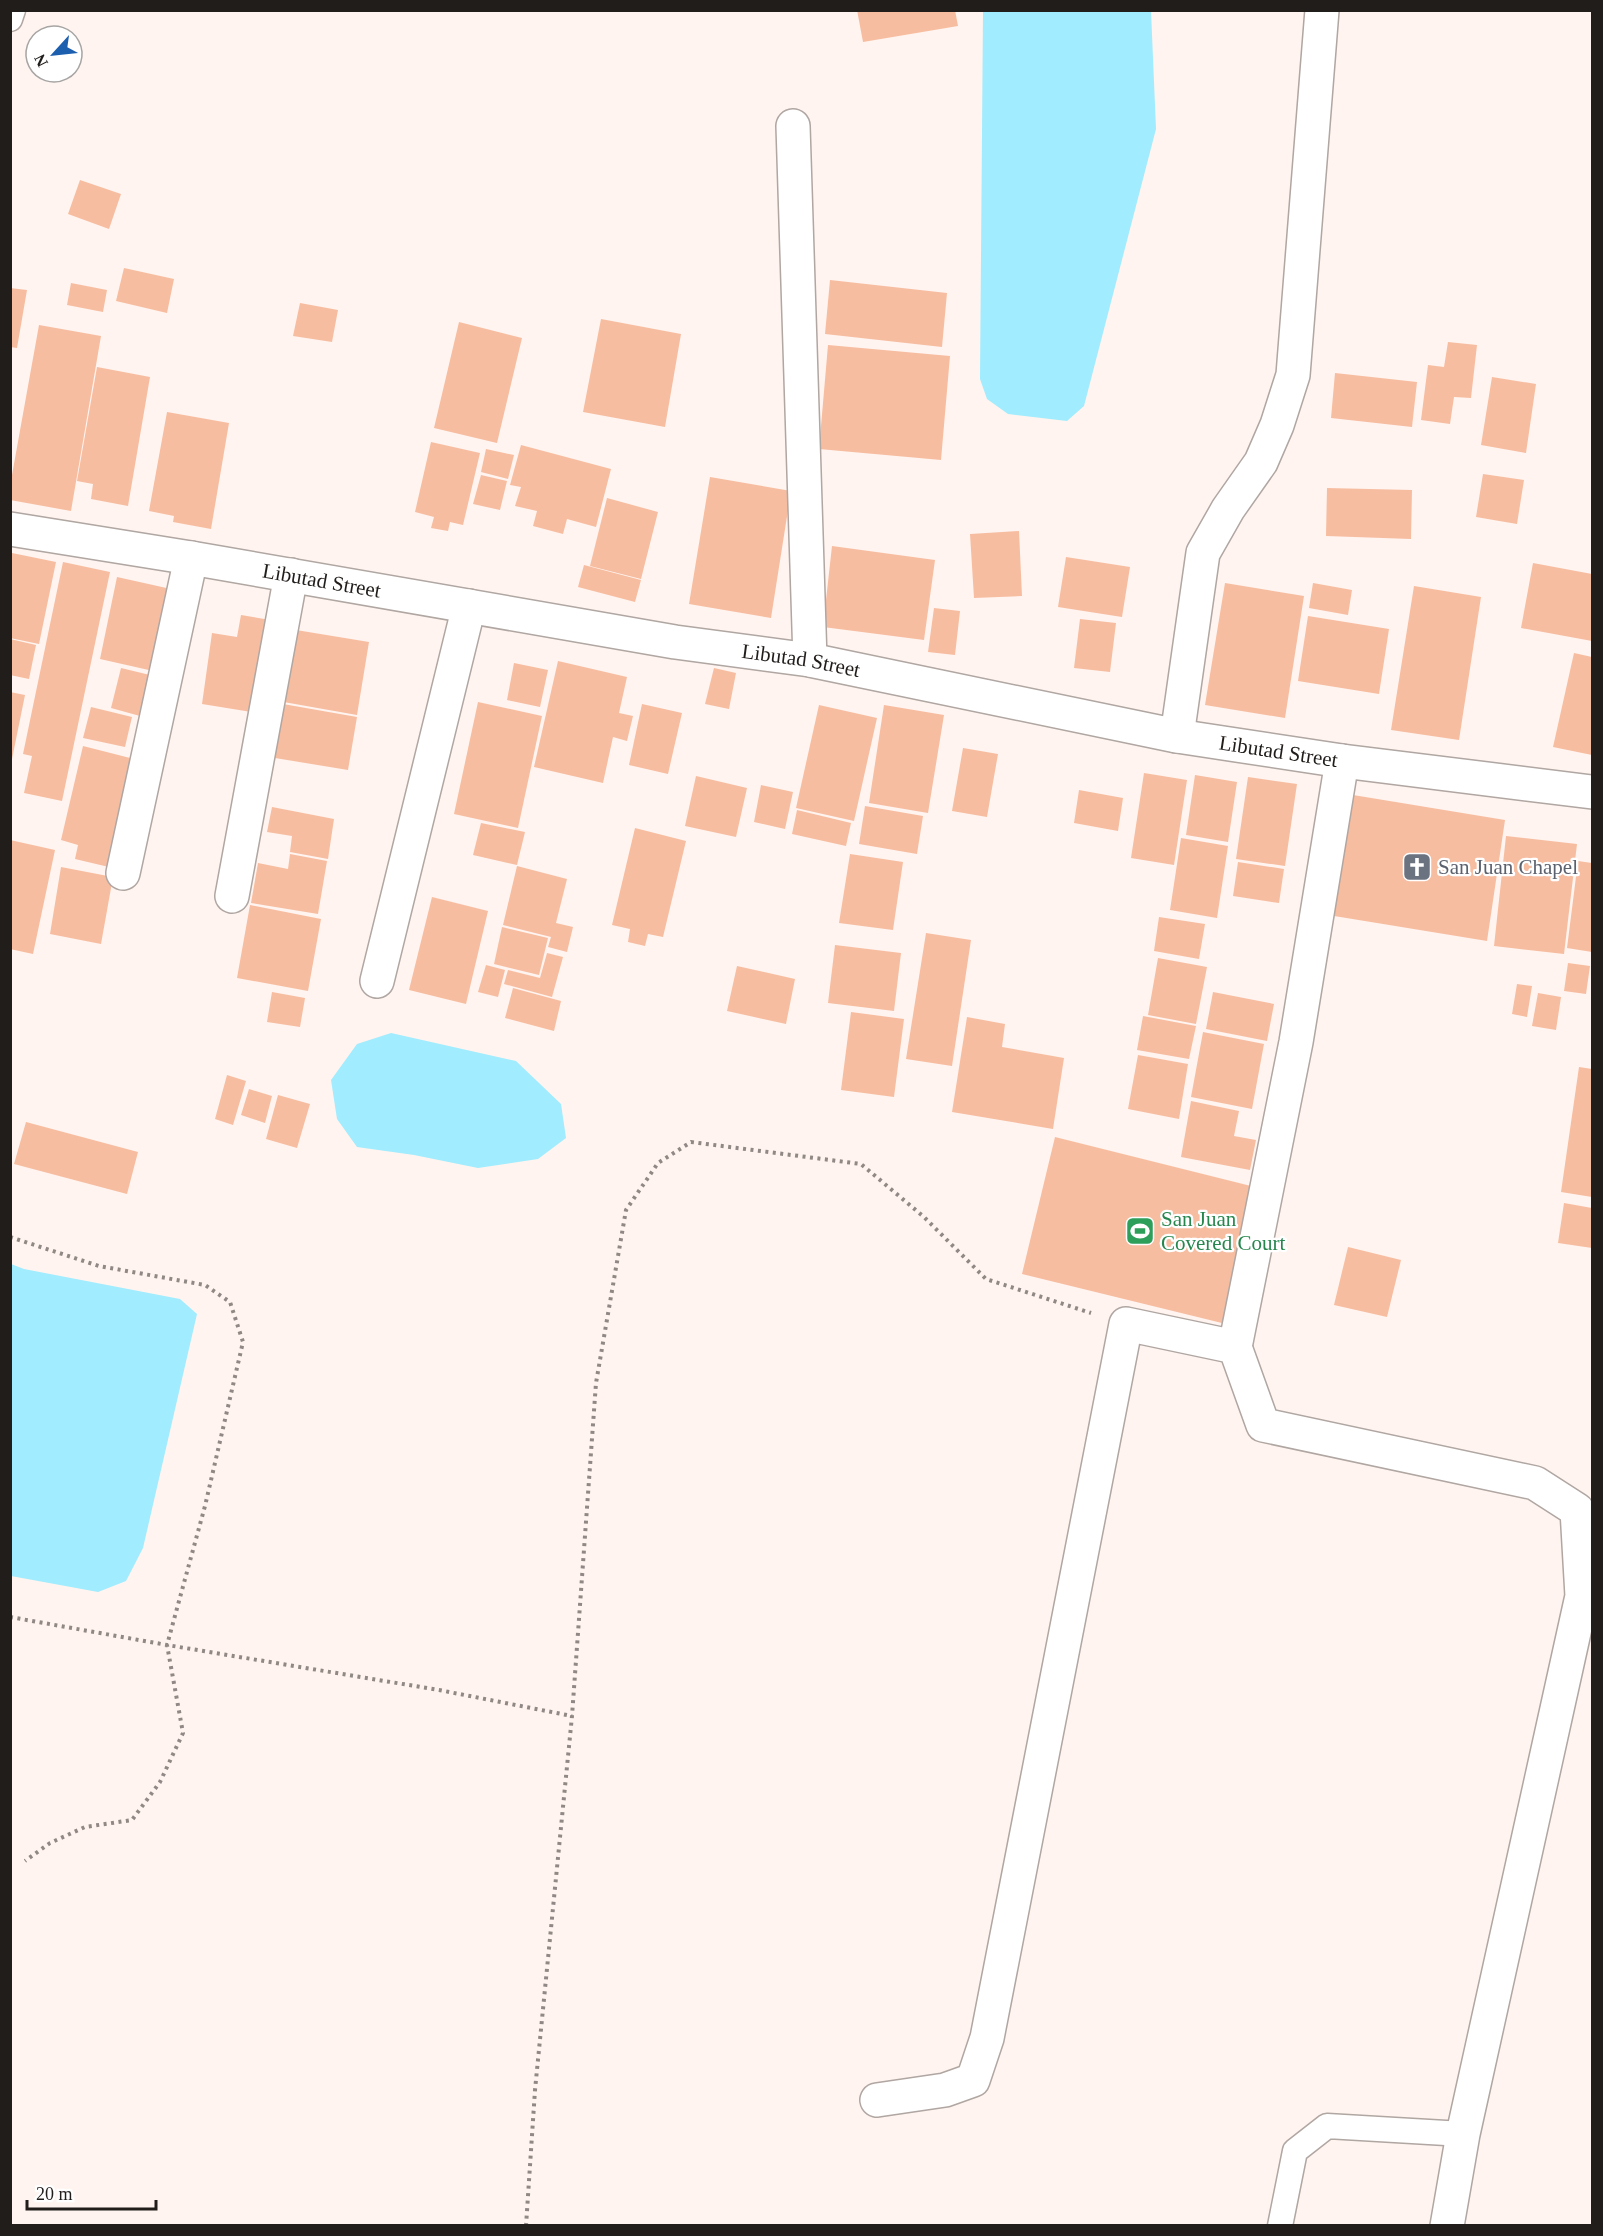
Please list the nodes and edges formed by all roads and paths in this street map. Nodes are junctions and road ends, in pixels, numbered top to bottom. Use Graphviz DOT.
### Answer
graph roads {
  1 [pos="13,10"];
  2 [pos="1322,10"];
  3 [pos="10,19"];
  4 [pos="793,126"];
  5 [pos="10,529"];
  6 [pos="191,558"];
  7 [pos="291,576"];
  8 [pos="469,606"];
  9 [pos="810,660"];
  10 [pos="1177,736"];
  11 [pos="1342,761"];
  12 [pos="1593,792"];
  13 [pos="123,873"];
  14 [pos="232,897"];
  15 [pos="377,981"];
  16 [pos="10,1237"];
  17 [pos="1126,1324"];
  18 [pos="1235,1347"];
  19 [pos="10,1617"];
  20 [pos="166,1645"];
  21 [pos="572,1716"];
  22 [pos="24,1861"];
  23 [pos="877,2100"];
  24 [pos="1463,2134"];
  25 [pos="526,2226"];
  26 [pos="1280,2226"];
  27 [pos="1447,2226"];
  1 -- 3 [label="lane"];
  2 -- 10 [label="street"];
  4 -- 9 [label="street"];
  5 -- 6 [label="street, Libutad Street"];
  6 -- 7 [label="street, Libutad Street"];
  6 -- 13 [label="street"];
  7 -- 8 [label="street, Libutad Street"];
  7 -- 14 [label="street"];
  8 -- 9 [label="street, Libutad Street"];
  8 -- 15 [label="street"];
  9 -- 10 [label="street, Libutad Street"];
  10 -- 11 [label="street, Libutad Street"];
  11 -- 12 [label="street, Libutad Street"];
  11 -- 18 [label="street"];
  16 -- 20 [label="path"];
  17 -- 18 [label="street"];
  17 -- 21 [label="path"];
  17 -- 23 [label="street"];
  18 -- 24 [label="street"];
  19 -- 20 [label="path"];
  20 -- 21 [label="path"];
  20 -- 22 [label="path"];
  21 -- 25 [label="path"];
  24 -- 26 [label="lane"];
  24 -- 27 [label="street"];
}
